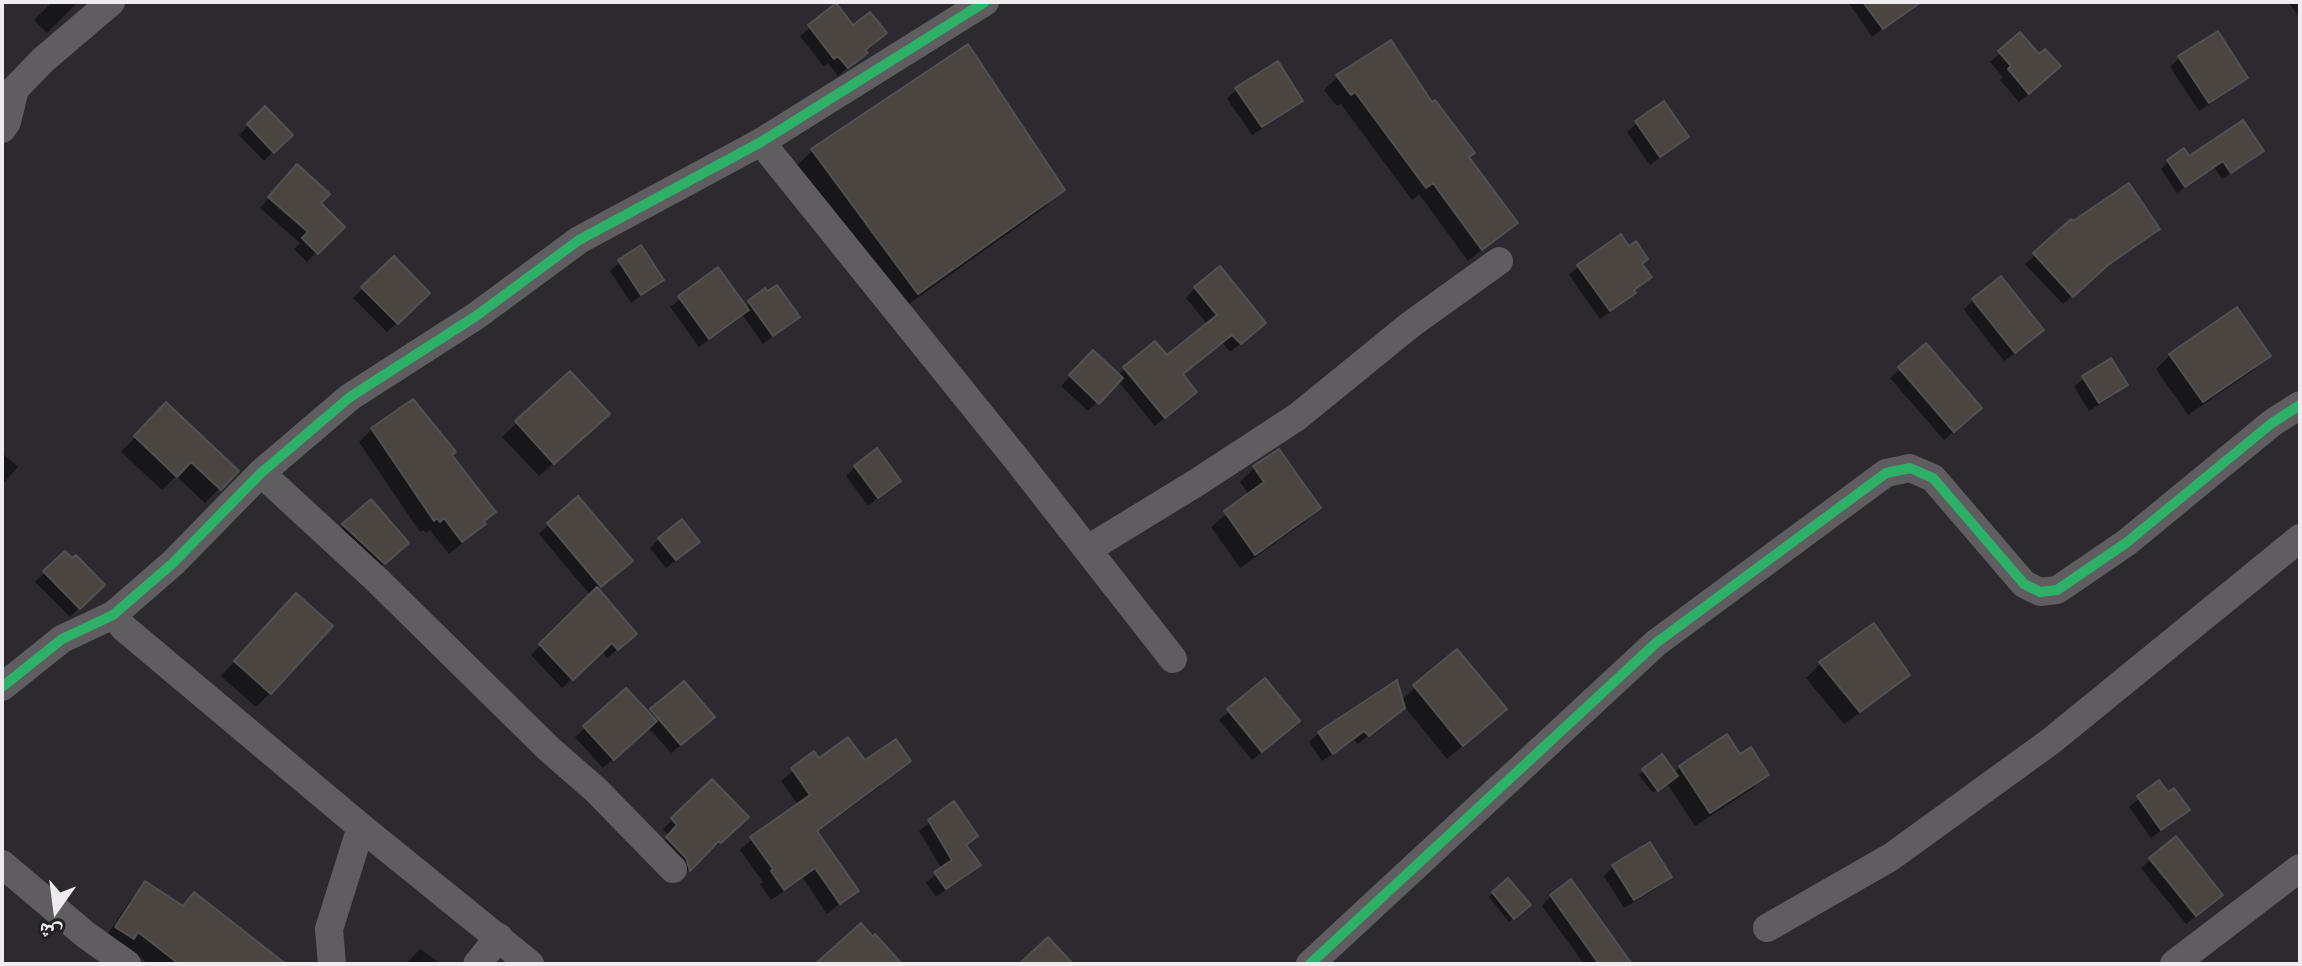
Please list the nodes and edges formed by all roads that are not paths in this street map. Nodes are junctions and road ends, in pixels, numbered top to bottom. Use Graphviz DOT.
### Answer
graph roads {
  1 [pos="111,2"];
  2 [pos="985,2"];
  3 [pos="2,129"];
  4 [pos="761,142"];
  5 [pos="1499,261"];
  6 [pos="2300,405"];
  7 [pos="261,473"];
  8 [pos="2300,538"];
  9 [pos="1088,549"];
  10 [pos="113,615"];
  11 [pos="1173,659"];
  12 [pos="2,687"];
  13 [pos="361,827"];
  14 [pos="2,864"];
  15 [pos="2300,868"];
  16 [pos="673,869"];
  17 [pos="1767,928"];
  18 [pos="499,937"];
  19 [pos="127,964"];
  20 [pos="332,964"];
  21 [pos="477,964"];
  22 [pos="530,964"];
  23 [pos="1310,964"];
  24 [pos="2174,964"];
  1 -- 3 [label="street"];
  2 -- 4 [label="street"];
  4 -- 7 [label="street"];
  4 -- 9 [label="street"];
  5 -- 9 [label="street"];
  6 -- 23 [label="street"];
  7 -- 10 [label="street"];
  7 -- 16 [label="street"];
  8 -- 17 [label="street"];
  9 -- 11 [label="street"];
  10 -- 12 [label="street"];
  10 -- 13 [label="street"];
  13 -- 18 [label="street"];
  13 -- 20 [label="street"];
  14 -- 19 [label="street"];
  15 -- 24 [label="street"];
  18 -- 21 [label="street"];
  18 -- 22 [label="street"];
}
